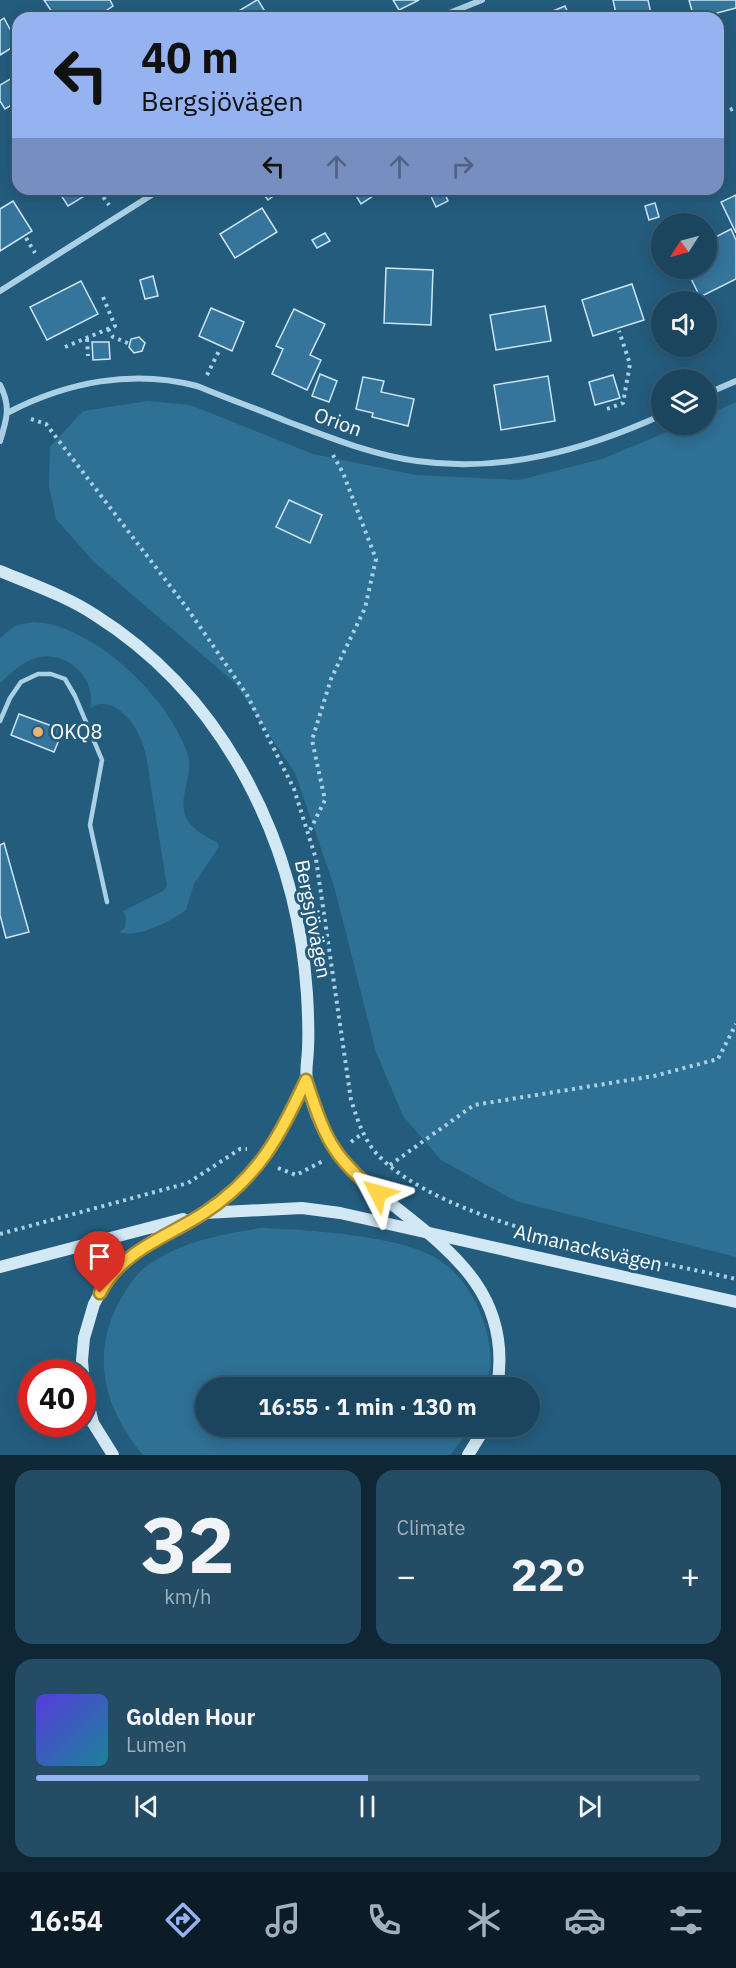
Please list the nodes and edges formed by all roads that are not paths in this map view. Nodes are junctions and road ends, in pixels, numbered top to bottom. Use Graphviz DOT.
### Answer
graph roads {
  1 [pos="482,0"];
  2 [pos="452,12"];
  3 [pos="152,195"];
  4 [pos="0,291"];
  5 [pos="736,381"];
  6 [pos="0,385"];
  7 [pos="717,389"];
  8 [pos="9,411"];
  9 [pos="651,420"];
  10 [pos="0,441"];
  11 [pos="0,571"];
  12 [pos="0,721"];
  13 [pos="106,902"];
  14 [pos="306,1080"];
  15 [pos="204,1214"];
  16 [pos="431,1233"];
  17 [pos="0,1267"];
  18 [pos="736,1302"];
  19 [pos="498,1377"];
  20 [pos="479,1437"];
  21 [pos="113,1455"];
  22 [pos="468,1455"];
  1 -- 2 [label="street"];
  3 -- 4 [label="street"];
  5 -- 7 [label="street"];
  6 -- 8 [label="street"];
  8 -- 9 [label="street, Orion"];
  8 -- 10 [label="street"];
  11 -- 14 [label="main road, Bergsjövägen"];
  12 -- 13 [label="lane"];
  14 -- 15 [label="main road, Bergsjövägen"];
  14 -- 16 [label="main road, Bergsjövägen"];
  15 -- 16 [label="main road, Almanacksvägen"];
  15 -- 17 [label="main road"];
  15 -- 21 [label="main road"];
  16 -- 18 [label="main road, Almanacksvägen"];
  16 -- 19 [label="main road, Bergsjövägen"];
  20 -- 22 [label="main road"];
}
